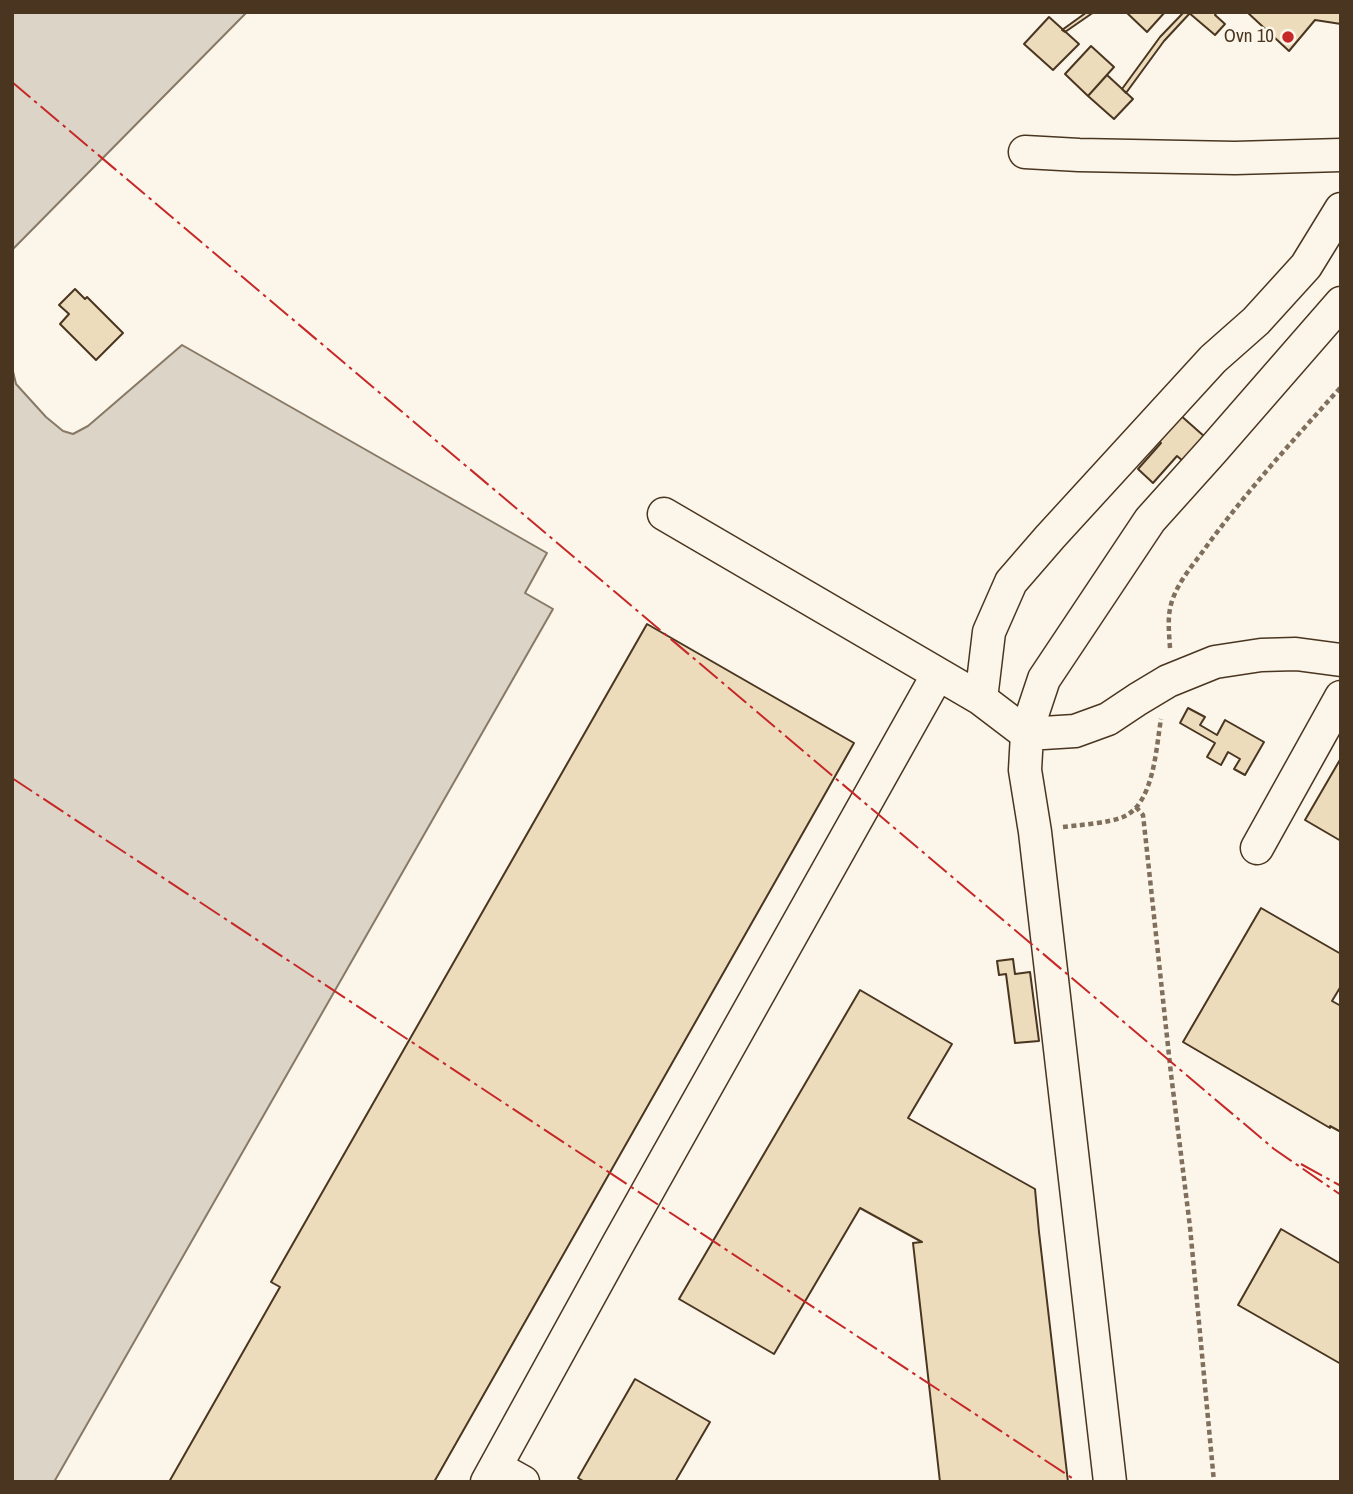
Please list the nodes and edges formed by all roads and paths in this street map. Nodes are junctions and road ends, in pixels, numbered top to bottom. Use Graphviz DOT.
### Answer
graph roads {
  1 [pos="1025,152"];
  2 [pos="1341,155"];
  3 [pos="1341,209"];
  4 [pos="1341,303"];
  5 [pos="1341,387"];
  6 [pos="664,514"];
  7 [pos="1341,660"];
  8 [pos="938,674"];
  9 [pos="1168,681"];
  10 [pos="1341,697"];
  11 [pos="981,699"];
  12 [pos="1027,734"];
  13 [pos="1136,807"];
  14 [pos="1035,832"];
  15 [pos="1257,848"];
  16 [pos="491,1474"];
  17 [pos="523,1482"];
  18 [pos="1110,1482"];
  19 [pos="1214,1482"];
  1 -- 2 [label="lane"];
  3 -- 11 [label="lane"];
  4 -- 12 [label="lane"];
  5 -- 9 [label="path"];
  6 -- 8 [label="lane"];
  7 -- 9 [label="lane"];
  8 -- 11 [label="lane"];
  8 -- 16 [label="lane"];
  9 -- 12 [label="lane"];
  9 -- 13 [label="path"];
  10 -- 15 [label="lane"];
  11 -- 12 [label="lane"];
  12 -- 14 [label="lane"];
  13 -- 14 [label="path"];
  13 -- 19 [label="path"];
  14 -- 18 [label="lane"];
  16 -- 17 [label="lane"];
}
